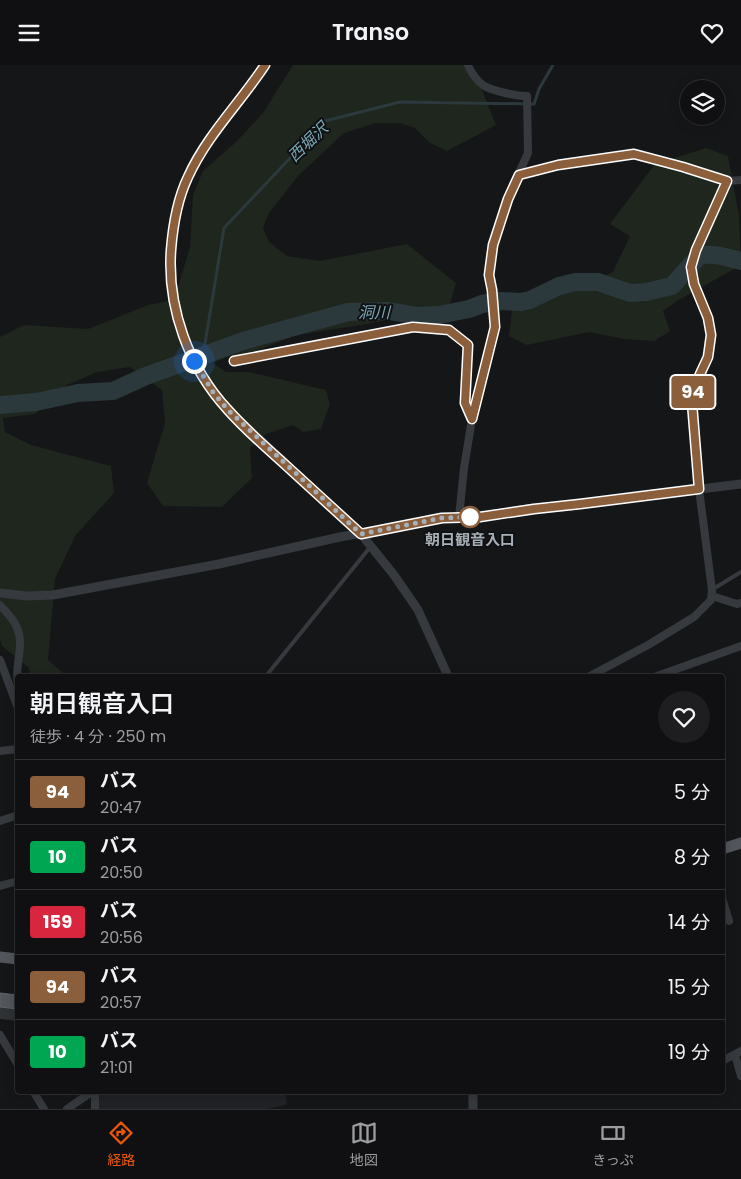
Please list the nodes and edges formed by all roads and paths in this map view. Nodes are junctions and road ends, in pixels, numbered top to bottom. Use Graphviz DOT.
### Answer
graph roads {
  1 [pos="265,65"];
  2 [pos="468,65"];
  3 [pos="519,175"];
  4 [pos="741,180"];
  5 [pos="727,181"];
  6 [pos="234,361"];
  7 [pos="472,419"];
  8 [pos="741,484"];
  9 [pos="699,489"];
  10 [pos="459,517"];
  11 [pos="361,534"];
  12 [pos="371,546"];
  13 [pos="741,572"];
  14 [pos="0,593"];
  15 [pos="712,593"];
  16 [pos="741,603"];
  17 [pos="0,605"];
  18 [pos="741,646"];
  19 [pos="0,660"];
  20 [pos="16,674"];
  21 [pos="268,674"];
  22 [pos="447,674"];
  23 [pos="594,674"];
  24 [pos="663,674"];
  25 [pos="15,699"];
  26 [pos="15,749"];
  27 [pos="0,751"];
  28 [pos="15,816"];
  29 [pos="0,821"];
  30 [pos="741,843"];
  31 [pos="725,848"];
  32 [pos="15,882"];
  33 [pos="0,886"];
  34 [pos="725,908"];
  35 [pos="729,921"];
  36 [pos="0,957"];
  37 [pos="15,959"];
  38 [pos="0,1035"];
  39 [pos="738,1053"];
  40 [pos="15,1060"];
  41 [pos="725,1060"];
  42 [pos="741,1076"];
  43 [pos="35,1094"];
  44 [pos="90,1094"];
  45 [pos="94,1094"];
  46 [pos="473,1094"];
  47 [pos="44,1109"];
  48 [pos="67,1109"];
  49 [pos="95,1109"];
  50 [pos="473,1109"];
  1 -- 11 [label="street"];
  2 -- 3 [label="street"];
  3 -- 5 [label="street"];
  3 -- 7 [label="street"];
  4 -- 5 [label="street"];
  5 -- 9 [label="street"];
  6 -- 7 [label="street"];
  7 -- 10 [label="street"];
  8 -- 9 [label="street"];
  9 -- 10 [label="street"];
  9 -- 15 [label="street"];
  10 -- 11 [label="street"];
  11 -- 12 [label="street"];
  11 -- 14 [label="street"];
  12 -- 21 [label="lane"];
  12 -- 22 [label="street"];
  13 -- 15 [label="lane"];
  15 -- 16 [label="street"];
  15 -- 23 [label="street"];
  17 -- 20 [label="street"];
  18 -- 24 [label="street"];
  19 -- 25 [label="street"];
  26 -- 27 [label="street"];
  28 -- 29 [label="street"];
  30 -- 31 [label="main road"];
  32 -- 33 [label="street"];
  34 -- 35 [label="street"];
  36 -- 37 [label="main road"];
  38 -- 40 [label="street"];
  39 -- 41 [label="street"];
  39 -- 42 [label="street"];
  43 -- 47 [label="street"];
  44 -- 48 [label="street"];
  45 -- 49 [label="street"];
  46 -- 50 [label="street"];
}
